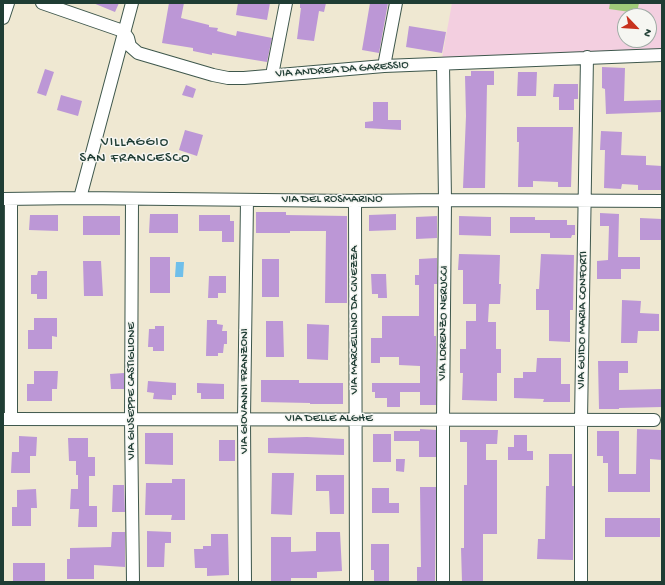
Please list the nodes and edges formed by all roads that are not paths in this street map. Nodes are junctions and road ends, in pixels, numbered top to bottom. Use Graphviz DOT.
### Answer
graph roads {
  1 [pos="8,3"];
  2 [pos="42,3"];
  3 [pos="132,3"];
  4 [pos="286,3"];
  5 [pos="396,3"];
  6 [pos="3,18"];
  7 [pos="124,31"];
  8 [pos="662,55"];
  9 [pos="588,57"];
  10 [pos="443,64"];
  11 [pos="384,66"];
  12 [pos="272,76"];
  13 [pos="80,198"];
  14 [pos="7,199"];
  15 [pos="132,199"];
  16 [pos="246,200"];
  17 [pos="445,200"];
  18 [pos="355,201"];
  19 [pos="584,201"];
  20 [pos="662,201"];
  21 [pos="7,419"];
  22 [pos="244,419"];
  23 [pos="355,419"];
  24 [pos="443,419"];
  25 [pos="581,419"];
  26 [pos="131,420"];
  27 [pos="654,420"];
  28 [pos="133,582"];
  29 [pos="245,582"];
  30 [pos="356,582"];
  31 [pos="443,582"];
  32 [pos="581,582"];
  1 -- 6 [label="street"];
  2 -- 7 [label="street"];
  3 -- 7 [label="street"];
  4 -- 12 [label="street"];
  5 -- 11 [label="street"];
  7 -- 12 [label="street, VIA ANDREA DA GARESSIO"];
  7 -- 13 [label="street"];
  8 -- 9 [label="street, VIA ANDREA DA GARESSIO"];
  9 -- 10 [label="street, VIA ANDREA DA GARESSIO"];
  9 -- 19 [label="street, VIA GUIDO MARIA CONFORTI"];
  10 -- 11 [label="street, VIA ANDREA DA GARESSIO"];
  10 -- 17 [label="street, VIA LORENZO NERUCCI"];
  11 -- 12 [label="street, VIA ANDREA DA GARESSIO"];
  13 -- 14 [label="street, VIA DEL ROSMARINO"];
  13 -- 15 [label="street, VIA DEL ROSMARINO"];
  14 -- 21 [label="street"];
  15 -- 16 [label="street, VIA DEL ROSMARINO"];
  15 -- 26 [label="street, VIA GIUSEPPE CASTIGLIONE"];
  16 -- 18 [label="street, VIA DEL ROSMARINO"];
  16 -- 22 [label="street, VIA GIOVANNI FRANZONI"];
  17 -- 18 [label="street, VIA DEL ROSMARINO"];
  17 -- 19 [label="street, VIA DEL ROSMARINO"];
  17 -- 24 [label="street, VIA LORENZO NERUCCI"];
  18 -- 23 [label="street, VIA MARCELLINO DA CIVEZZA"];
  19 -- 20 [label="street, VIA DEL ROSMARINO"];
  19 -- 25 [label="street, VIA GUIDO MARIA CONFORTI"];
  21 -- 26 [label="street, VIA DELLE ALGHE"];
  22 -- 23 [label="street, VIA DELLE ALGHE"];
  22 -- 26 [label="street, VIA DELLE ALGHE"];
  22 -- 29 [label="street, VIA GIOVANNI FRANZONI"];
  23 -- 24 [label="street, VIA DELLE ALGHE"];
  23 -- 30 [label="street, VIA MARCELLINO DA CIVEZZA"];
  24 -- 25 [label="street, VIA DELLE ALGHE"];
  24 -- 31 [label="street, VIA LORENZO NERUCCI"];
  25 -- 27 [label="street, VIA DELLE ALGHE"];
  25 -- 32 [label="street, VIA GUIDO MARIA CONFORTI"];
  26 -- 28 [label="street, VIA GIUSEPPE CASTIGLIONE"];
}
